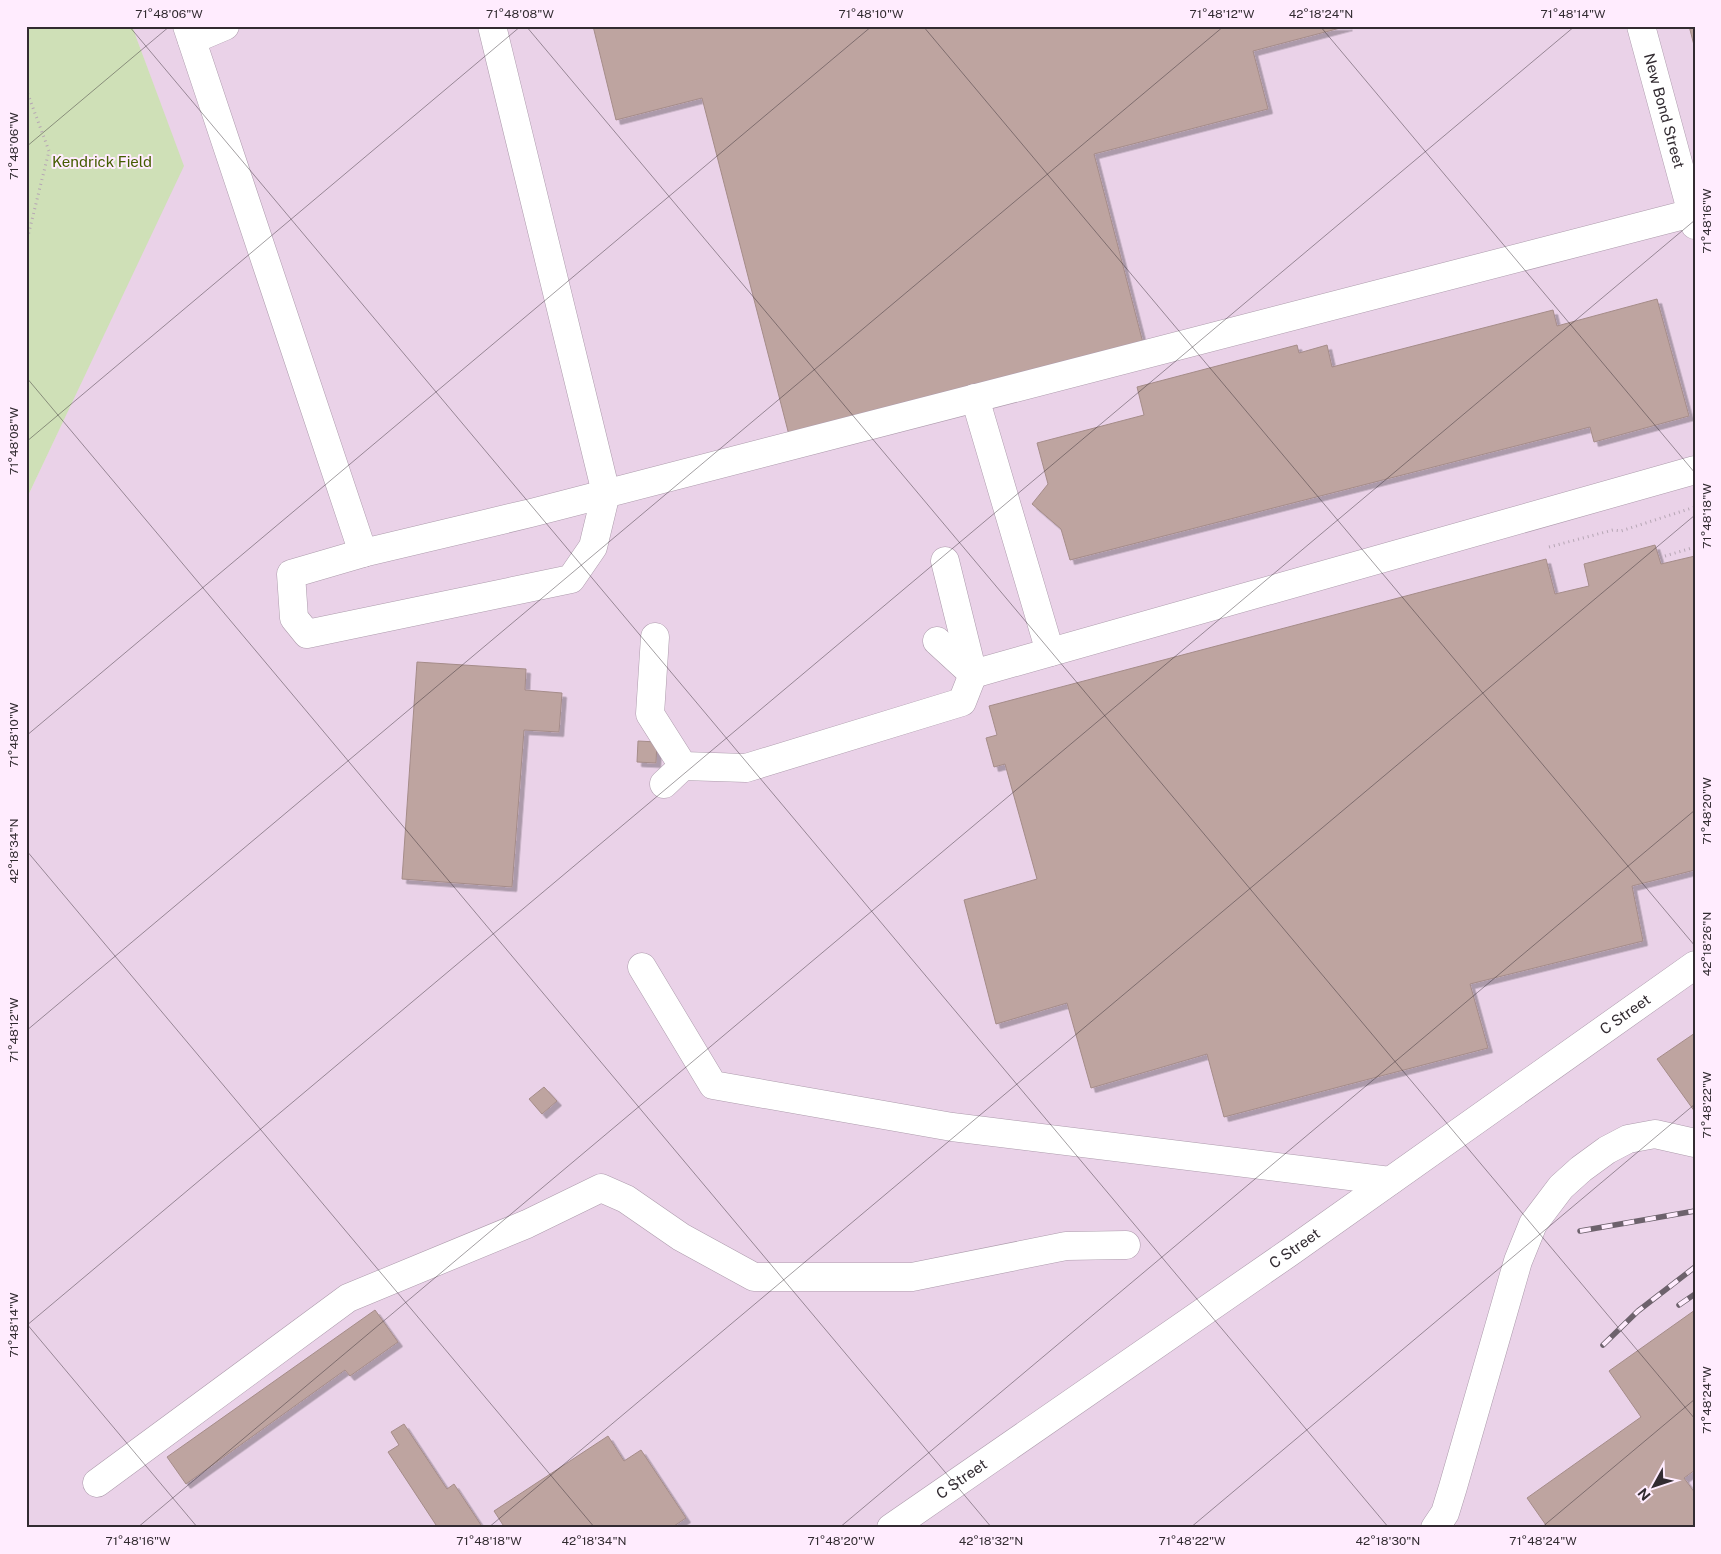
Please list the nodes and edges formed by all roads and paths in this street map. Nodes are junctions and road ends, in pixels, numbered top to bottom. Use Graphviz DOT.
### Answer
graph roads {
  1 [pos="224,26"];
  2 [pos="492,26"];
  3 [pos="1641,26"];
  4 [pos="190,33"];
  5 [pos="26,89"];
  6 [pos="1693,219"];
  7 [pos="26,244"];
  8 [pos="975,398"];
  9 [pos="1695,470"];
  10 [pos="606,493"];
  11 [pos="1695,508"];
  12 [pos="1695,547"];
  13 [pos="1549,548"];
  14 [pos="364,553"];
  15 [pos="1665,556"];
  16 [pos="945,561"];
  17 [pos="656,637"];
  18 [pos="937,641"];
  19 [pos="1050,652"];
  20 [pos="974,674"];
  21 [pos="1695,965"];
  22 [pos="642,967"];
  23 [pos="1695,1143"];
  24 [pos="1390,1181"];
  25 [pos="1126,1245"];
  26 [pos="97,1483"];
  27 [pos="893,1527"];
  28 [pos="1435,1528"];
  1 -- 4 [label="street"];
  2 -- 10 [label="street"];
  3 -- 6 [label="street, New Bond Street"];
  4 -- 14 [label="street"];
  5 -- 7 [label="path"];
  6 -- 8 [label="street"];
  8 -- 10 [label="street"];
  8 -- 19 [label="street"];
  9 -- 19 [label="street"];
  10 -- 14 [label="street"];
  10 -- 14 [label="street"];
  11 -- 13 [label="path"];
  12 -- 15 [label="path"];
  16 -- 20 [label="street"];
  17 -- 20 [label="street"];
  18 -- 20 [label="street"];
  19 -- 20 [label="street"];
  21 -- 24 [label="street, C Street"];
  22 -- 24 [label="street"];
  23 -- 28 [label="street"];
  24 -- 27 [label="street, C Street"];
  25 -- 26 [label="street"];
}
